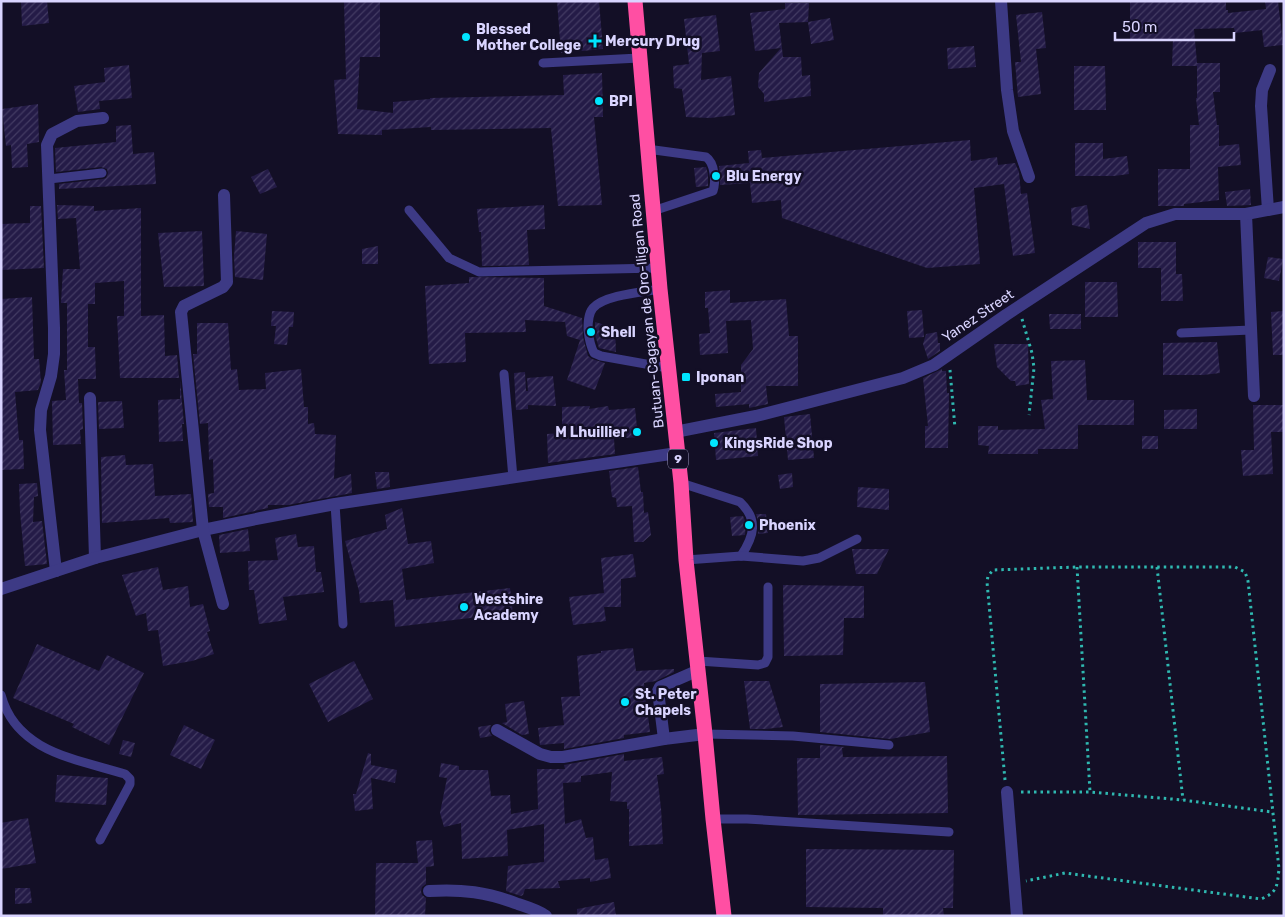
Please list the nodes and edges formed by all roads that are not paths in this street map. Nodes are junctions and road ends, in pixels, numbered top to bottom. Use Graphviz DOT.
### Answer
graph roads {
  1 [pos="635,1"];
  2 [pos="1001,1"];
  3 [pos="639,58"];
  4 [pos="543,63"];
  5 [pos="1270,70"];
  6 [pos="103,118"];
  7 [pos="647,149"];
  8 [pos="102,173"];
  9 [pos="1029,177"];
  10 [pos="48,179"];
  11 [pos="224,195"];
  12 [pos="1284,207"];
  13 [pos="409,210"];
  14 [pos="1268,210"];
  15 [pos="653,211"];
  16 [pos="1246,214"];
  17 [pos="658,268"];
  18 [pos="660,289"];
  19 [pos="1251,330"];
  20 [pos="1181,333"];
  21 [pos="668,368"];
  22 [pos="504,374"];
  23 [pos="1254,396"];
  24 [pos="90,398"];
  25 [pos="675,432"];
  26 [pos="677,453"];
  27 [pos="513,478"];
  28 [pos="681,483"];
  29 [pos="335,504"];
  30 [pos="203,530"];
  31 [pos="857,539"];
  32 [pos="741,556"];
  33 [pos="95,558"];
  34 [pos="686,560"];
  35 [pos="56,571"];
  36 [pos="768,587"];
  37 [pos="1,589"];
  38 [pos="223,604"];
  39 [pos="343,624"];
  40 [pos="698,665"];
  41 [pos="1,695"];
  42 [pos="497,730"];
  43 [pos="705,734"];
  44 [pos="664,739"];
  45 [pos="889,745"];
  46 [pos="1007,792"];
  47 [pos="713,819"];
  48 [pos="949,832"];
  49 [pos="100,840"];
  50 [pos="429,891"];
  51 [pos="546,916"];
  52 [pos="724,916"];
  53 [pos="1016,916"];
  1 -- 3 [label="highway, Butuan-Cagayan de Oro-Iligan Road / 9"];
  2 -- 9 [label="street"];
  3 -- 4 [label="lane"];
  3 -- 7 [label="highway, Butuan-Cagayan de Oro-Iligan Road / 9"];
  5 -- 14 [label="street"];
  6 -- 10 [label="street"];
  7 -- 15 [label="highway, Butuan-Cagayan de Oro-Iligan Road / 9"];
  7 -- 15 [label="lane"];
  8 -- 10 [label="lane"];
  10 -- 35 [label="street"];
  11 -- 30 [label="street"];
  12 -- 14 [label="street, Yanez Street"];
  13 -- 17 [label="lane"];
  14 -- 16 [label="street, Yanez Street"];
  15 -- 17 [label="highway, Butuan-Cagayan de Oro-Iligan Road / 9"];
  16 -- 19 [label="street"];
  16 -- 25 [label="street, Yanez Street"];
  17 -- 18 [label="highway, Butuan-Cagayan de Oro-Iligan Road / 9"];
  18 -- 21 [label="highway, Butuan-Cagayan de Oro-Iligan Road / 9"];
  18 -- 21 [label="lane"];
  19 -- 20 [label="lane"];
  19 -- 23 [label="street"];
  21 -- 25 [label="highway, Butuan-Cagayan de Oro-Iligan Road / 9"];
  22 -- 27 [label="lane"];
  24 -- 33 [label="street"];
  25 -- 26 [label="highway, Butuan-Cagayan de Oro-Iligan Road / 9"];
  26 -- 27 [label="street"];
  26 -- 28 [label="highway, Butuan-Cagayan de Oro-Iligan Road / 9"];
  27 -- 29 [label="street"];
  28 -- 32 [label="lane"];
  28 -- 34 [label="highway, Butuan-Cagayan de Oro-Iligan Road / 9"];
  29 -- 30 [label="street"];
  29 -- 39 [label="lane"];
  30 -- 33 [label="street"];
  30 -- 38 [label="street"];
  31 -- 32 [label="lane"];
  32 -- 34 [label="lane"];
  33 -- 35 [label="street"];
  34 -- 40 [label="highway, Butuan-Cagayan de Oro-Iligan Road / 9"];
  35 -- 37 [label="street"];
  36 -- 40 [label="lane"];
  40 -- 43 [label="highway, Butuan-Cagayan de Oro-Iligan Road / 9"];
  40 -- 44 [label="street"];
  41 -- 49 [label="lane"];
  42 -- 44 [label="street"];
  43 -- 44 [label="street"];
  43 -- 45 [label="lane"];
  43 -- 47 [label="highway, Butuan-Cagayan de Oro-Iligan Road / 9"];
  46 -- 53 [label="street"];
  47 -- 48 [label="lane"];
  47 -- 52 [label="highway, Butuan-Cagayan de Oro-Iligan Road / 9"];
  50 -- 51 [label="street"];
}
